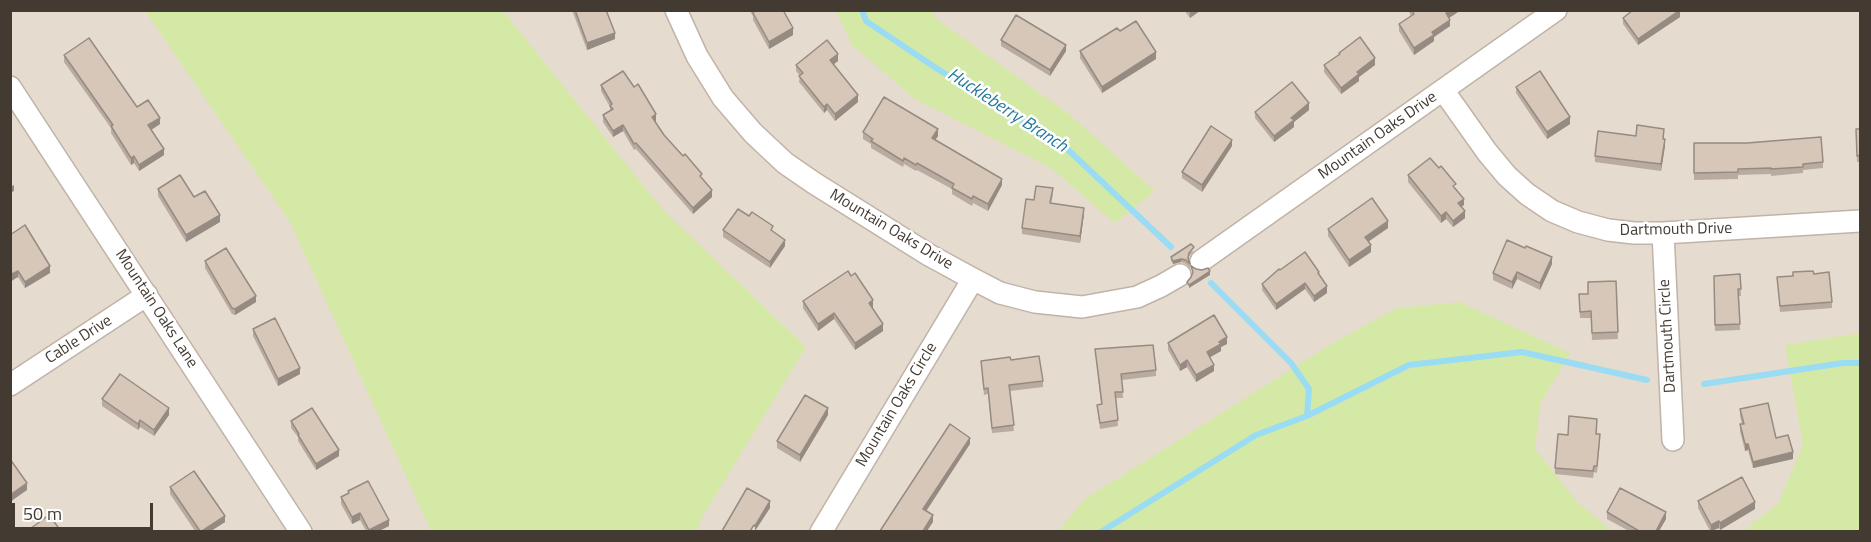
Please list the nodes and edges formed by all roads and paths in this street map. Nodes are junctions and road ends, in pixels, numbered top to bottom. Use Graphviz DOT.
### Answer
graph roads {
  1 [pos="676,10"];
  2 [pos="1556,10"];
  3 [pos="10,87"];
  4 [pos="1443,90"];
  5 [pos="1860,221"];
  6 [pos="1663,233"];
  7 [pos="1201,261"];
  8 [pos="1180,275"];
  9 [pos="973,279"];
  10 [pos="147,295"];
  11 [pos="10,385"];
  12 [pos="1673,440"];
  13 [pos="301,531"];
  14 [pos="821,531"];
  1 -- 9 [label="street, Mountain Oaks Drive"];
  2 -- 4 [label="street, Mountain Oaks Drive"];
  3 -- 10 [label="street, Mountain Oaks Lane"];
  4 -- 6 [label="street, Dartmouth Drive"];
  4 -- 7 [label="street, Mountain Oaks Drive"];
  5 -- 6 [label="street, Dartmouth Drive"];
  6 -- 12 [label="street, Dartmouth Circle"];
  8 -- 9 [label="street, Mountain Oaks Drive"];
  9 -- 14 [label="street, Mountain Oaks Circle"];
  10 -- 11 [label="street, Cable Drive"];
  10 -- 13 [label="street, Mountain Oaks Lane"];
}
